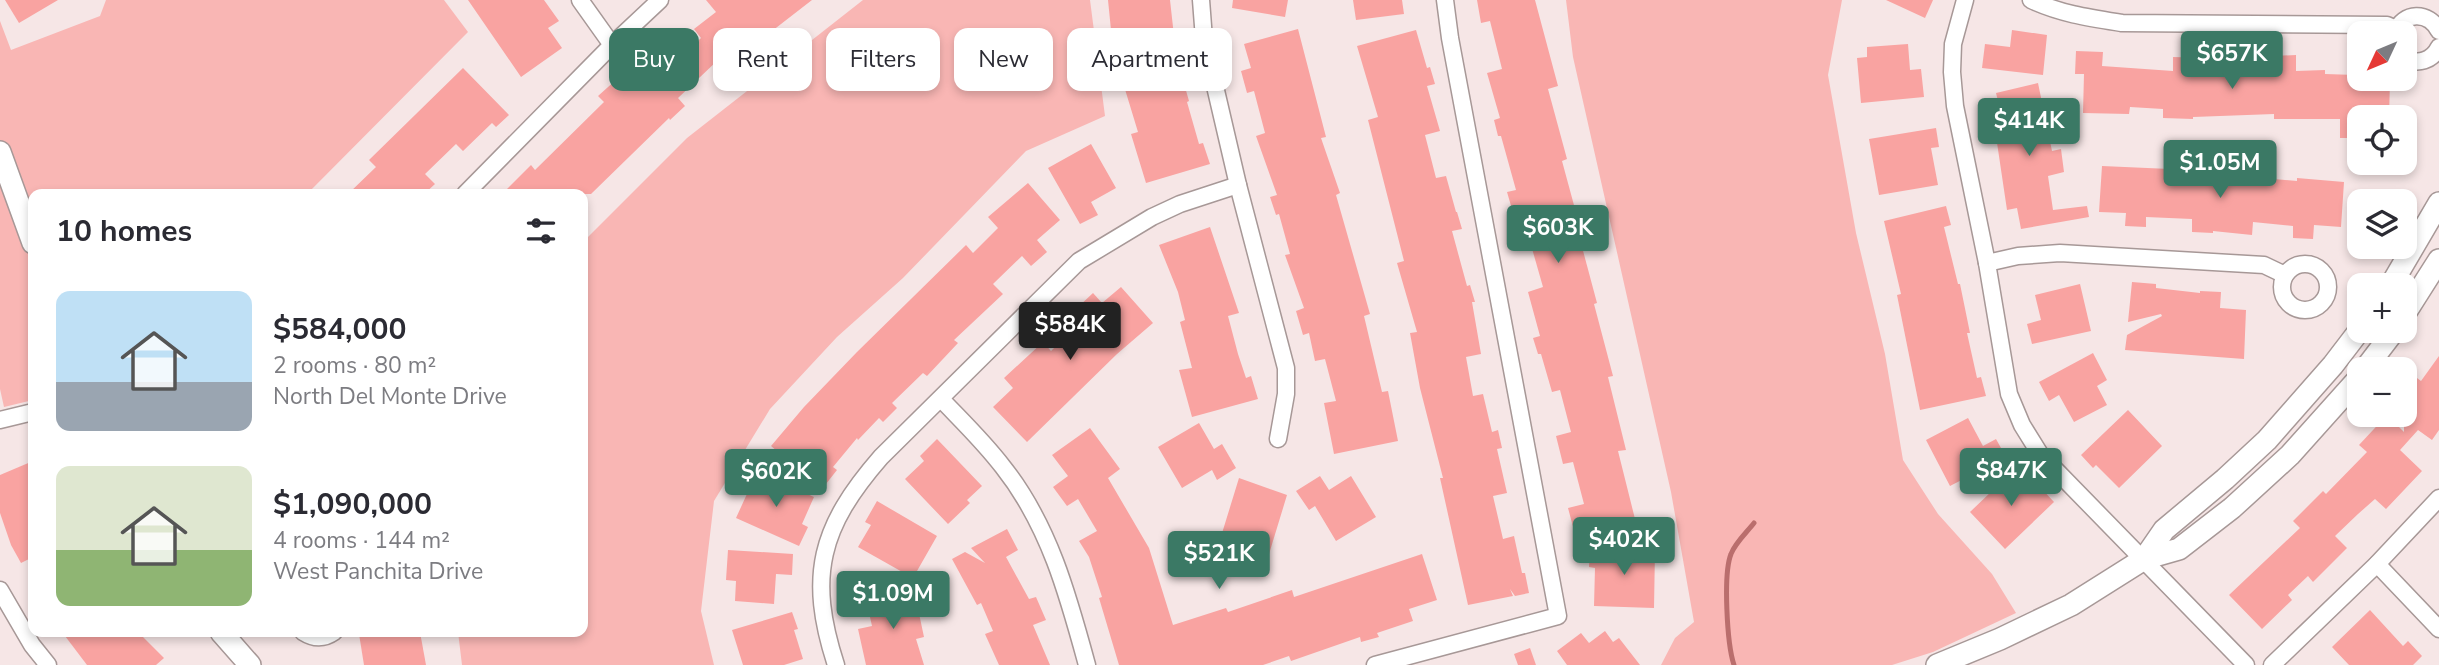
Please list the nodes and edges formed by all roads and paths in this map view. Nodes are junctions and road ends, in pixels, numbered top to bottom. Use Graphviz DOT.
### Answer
graph roads {
  1 [pos="580,0"];
  2 [pos="660,0"];
  3 [pos="1201,0"];
  4 [pos="1445,0"];
  5 [pos="1965,0"];
  6 [pos="2031,0"];
  7 [pos="2404,21"];
  8 [pos="2347,25"];
  9 [pos="630,28"];
  10 [pos="2439,31"];
  11 [pos="609,41"];
  12 [pos="2439,47"];
  13 [pos="609,48"];
  14 [pos="2417,62"];
  15 [pos="0,152"];
  16 [pos="1238,185"];
  17 [pos="470,189"];
  18 [pos="2439,203"];
  19 [pos="28,229"];
  20 [pos="2439,260"];
  21 [pos="1987,263"];
  22 [pos="2398,273"];
  23 [pos="2285,275"];
  24 [pos="2417,295"];
  25 [pos="2350,343"];
  26 [pos="2385,343"];
  27 [pos="2374,357"];
  28 [pos="2347,391"];
  29 [pos="941,399"];
  30 [pos="28,413"];
  31 [pos="0,420"];
  32 [pos="1278,439"];
  33 [pos="2439,498"];
  34 [pos="2144,559"];
  35 [pos="2377,564"];
  36 [pos="0,590"];
  37 [pos="2439,629"];
  38 [pos="226,637"];
  39 [pos="1398,662"];
  40 [pos="48,665"];
  41 [pos="250,665"];
  42 [pos="836,665"];
  43 [pos="1087,665"];
  44 [pos="1375,665"];
  45 [pos="1937,665"];
  46 [pos="2246,665"];
  47 [pos="2272,665"];
  1 -- 11 [label="street"];
  2 -- 9 [label="street"];
  3 -- 16 [label="street"];
  4 -- 39 [label="street"];
  5 -- 21 [label="street"];
  6 -- 8 [label="street"];
  7 -- 10 [label="street"];
  12 -- 14 [label="street"];
  13 -- 17 [label="street"];
  15 -- 19 [label="street"];
  16 -- 29 [label="street"];
  16 -- 32 [label="street"];
  18 -- 22 [label="street"];
  20 -- 24 [label="street"];
  21 -- 23 [label="street"];
  21 -- 34 [label="street"];
  25 -- 34 [label="street"];
  26 -- 27 [label="street"];
  28 -- 34 [label="street"];
  29 -- 42 [label="street"];
  29 -- 43 [label="street"];
  30 -- 31 [label="street"];
  33 -- 35 [label="street"];
  34 -- 45 [label="street"];
  34 -- 46 [label="street"];
  35 -- 37 [label="street"];
  35 -- 47 [label="street"];
  36 -- 40 [label="street"];
  38 -- 41 [label="street"];
  39 -- 44 [label="street"];
}
